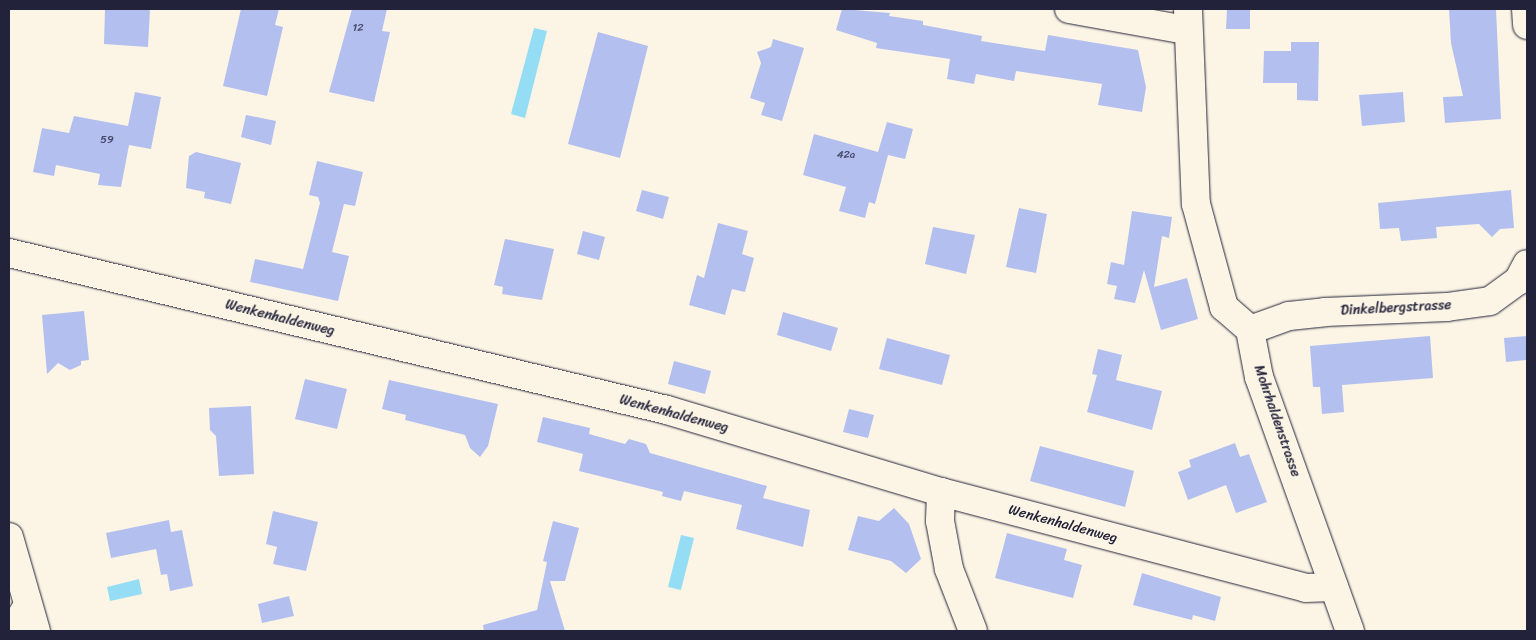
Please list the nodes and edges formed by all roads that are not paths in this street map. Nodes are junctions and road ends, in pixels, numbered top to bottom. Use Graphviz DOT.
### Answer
graph roads {
  1 [pos="1068,9"];
  2 [pos="1526,9"];
  3 [pos="1187,19"];
  4 [pos="1527,25"];
  5 [pos="9,253"];
  6 [pos="1527,264"];
  7 [pos="1250,330"];
  8 [pos="941,492"];
  9 [pos="9,536"];
  10 [pos="1334,587"];
  11 [pos="31,619"];
  12 [pos="12,631"];
  13 [pos="972,631"];
  14 [pos="1350,631"];
  1 -- 3 [label="street"];
  2 -- 4 [label="street"];
  3 -- 7 [label="street"];
  5 -- 8 [label="street, Wenkenhaldenweg"];
  6 -- 7 [label="street, Dinkelbergstrasse"];
  7 -- 10 [label="street, Mohrhaldenstrasse"];
  8 -- 10 [label="street, Wenkenhaldenweg"];
  8 -- 13 [label="street"];
  9 -- 11 [label="street"];
  10 -- 14 [label="street, Mohrhaldenstrasse"];
  11 -- 12 [label="street"];
}
